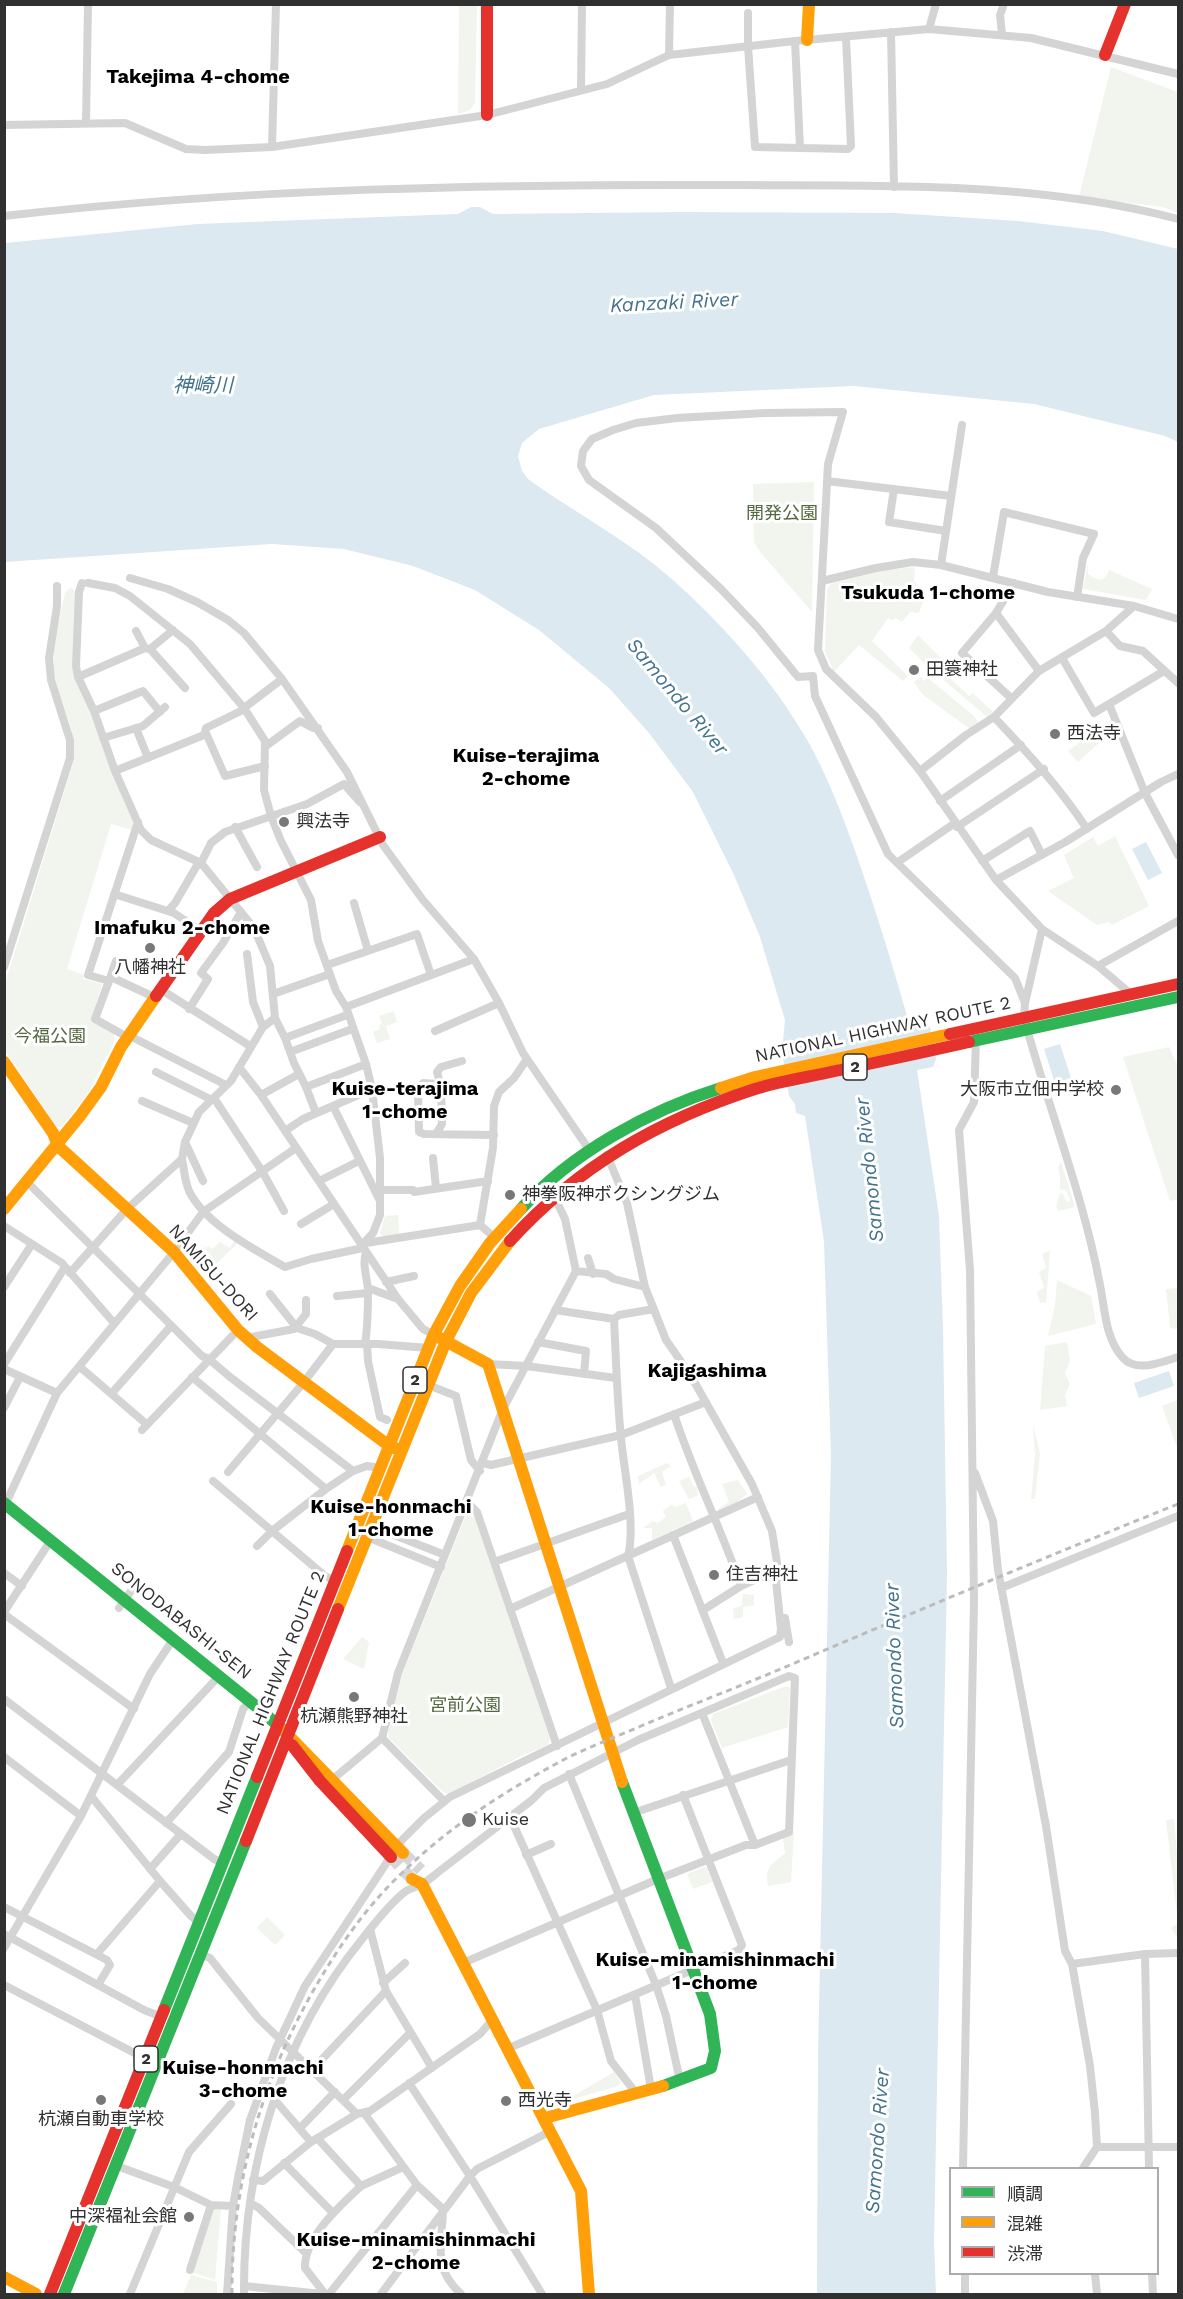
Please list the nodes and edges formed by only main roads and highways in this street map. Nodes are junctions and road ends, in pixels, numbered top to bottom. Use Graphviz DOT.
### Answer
graph roads {
  1 [pos="487,4"];
  2 [pos="809,4"];
  3 [pos="1125,4"];
  4 [pos="801,40"];
  5 [pos="1105,55"];
  6 [pos="487,115"];
  7 [pos="380,837"];
  8 [pos="1179,984"];
  9 [pos="1179,997"];
  10 [pos="1026,1023"];
  11 [pos="4,1062"];
  12 [pos="756,1082"];
  13 [pos="58,1146"];
  14 [pos="4,1209"];
  15 [pos="440,1338"];
  16 [pos="388,1445"];
  17 [pos="401,1450"];
  18 [pos="5,1503"];
  19 [pos="278,1726"];
  20 [pos="289,1735"];
  21 [pos="418,1878"];
  22 [pos="545,2118"];
  23 [pos="5,2280"];
  24 [pos="36,2295"];
  25 [pos="50,2295"];
  26 [pos="64,2295"];
  27 [pos="589,2295"];
  1 -- 6 [label="main road"];
  2 -- 4 [label="main road"];
  3 -- 5 [label="main road"];
  7 -- 13 [label="main road"];
  8 -- 10 [label="main road, NATIONAL HIGHWAY ROUTE 2 / 2"];
  9 -- 10 [label="main road, NATIONAL HIGHWAY ROUTE 2 / 2"];
  10 -- 12 [label="main road, NATIONAL HIGHWAY ROUTE 2 / 2"];
  11 -- 13 [label="main road, NAMISU-DORI"];
  12 -- 15 [label="main road, NATIONAL HIGHWAY ROUTE 2 / 2"];
  12 -- 15 [label="main road, NATIONAL HIGHWAY ROUTE 2 / 2"];
  13 -- 14 [label="main road"];
  13 -- 16 [label="main road, NAMISU-DORI"];
  15 -- 16 [label="main road, NATIONAL HIGHWAY ROUTE 2 / 2"];
  15 -- 17 [label="main road, NATIONAL HIGHWAY ROUTE 2 / 2"];
  15 -- 22 [label="main road"];
  16 -- 17 [label="main road, NAMISU-DORI"];
  16 -- 19 [label="main road, NATIONAL HIGHWAY ROUTE 2 / 2"];
  17 -- 20 [label="main road, NATIONAL HIGHWAY ROUTE 2 / 2"];
  18 -- 19 [label="main road, SONODABASHI-SEN"];
  19 -- 20 [label="main road, SONODABASHI-SEN"];
  19 -- 25 [label="main road, NATIONAL HIGHWAY ROUTE 2 / 2"];
  20 -- 20 [label="main road, SONODABASHI-SEN"];
  20 -- 26 [label="main road, NATIONAL HIGHWAY ROUTE 2 / 2"];
  21 -- 22 [label="main road"];
  22 -- 27 [label="main road"];
  23 -- 24 [label="main road"];
}
